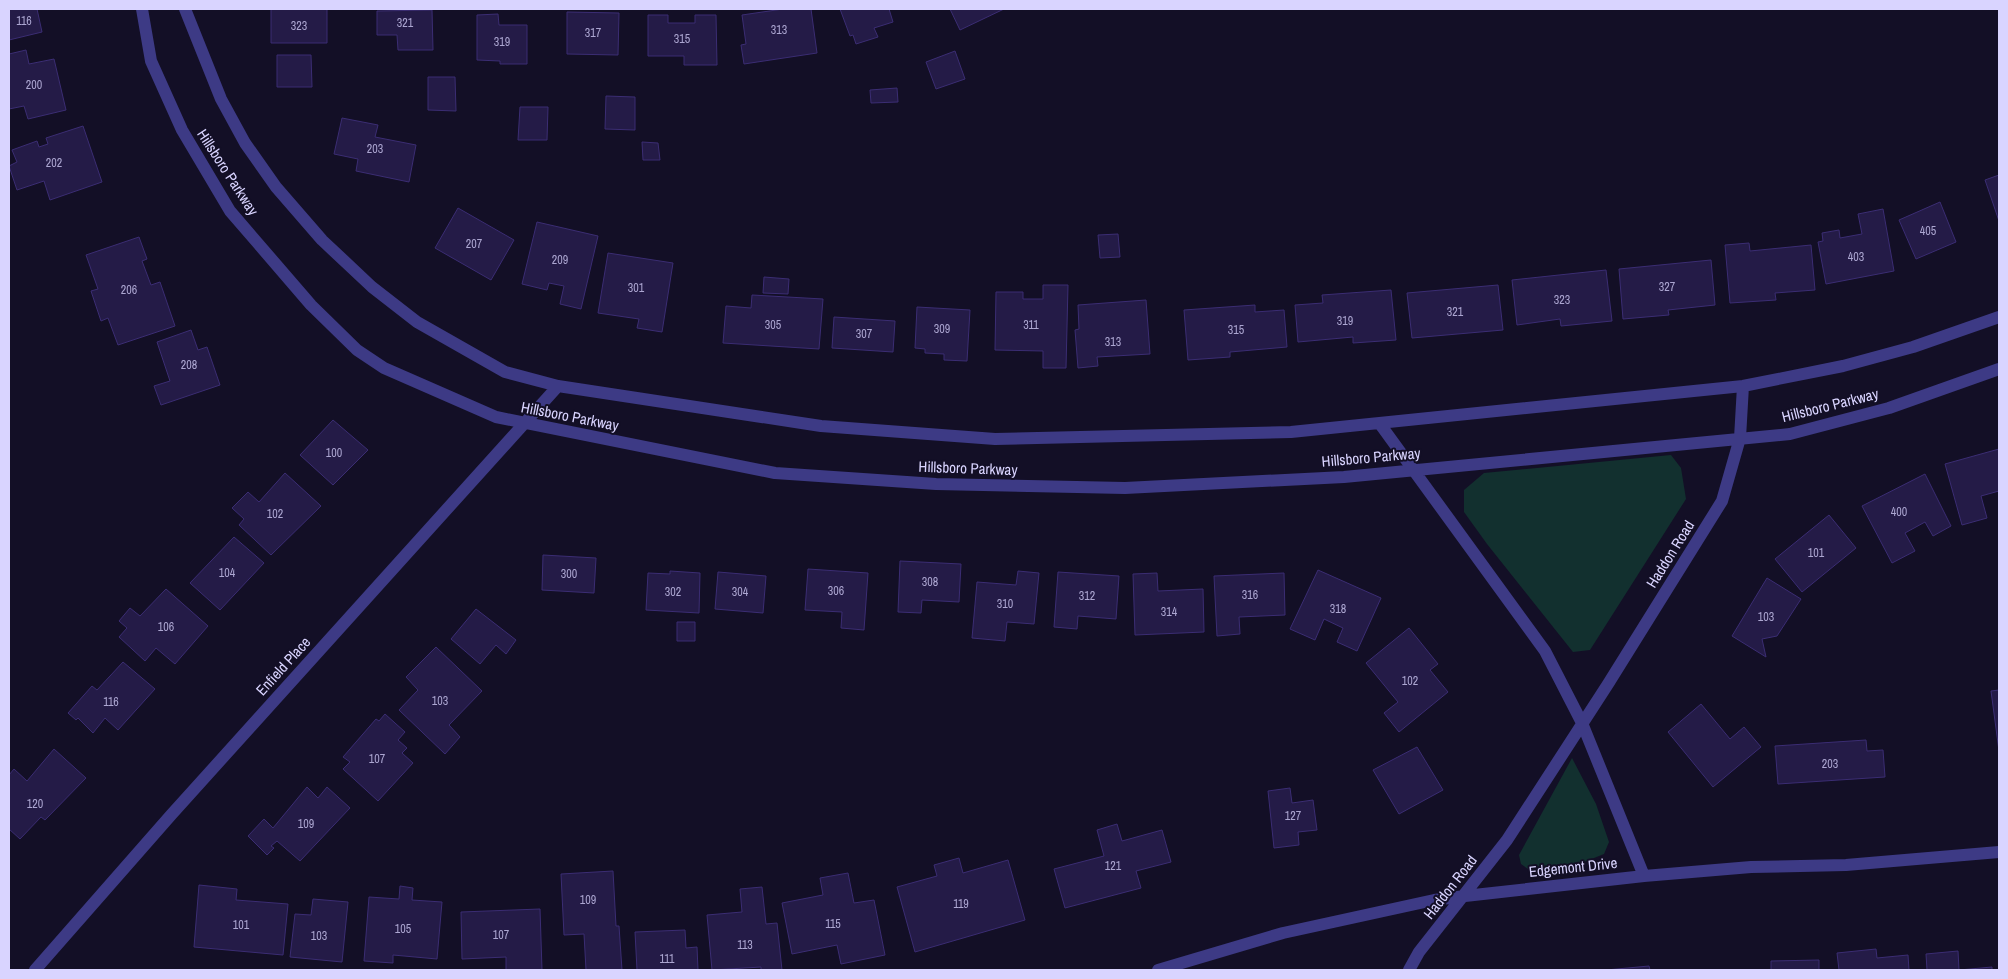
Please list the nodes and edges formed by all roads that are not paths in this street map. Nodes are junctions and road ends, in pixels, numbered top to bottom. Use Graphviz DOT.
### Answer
graph roads {
  1 [pos="142,9"];
  2 [pos="184,9"];
  3 [pos="1999,317"];
  4 [pos="1999,368"];
  5 [pos="558,386"];
  6 [pos="1743,386"];
  7 [pos="523,424"];
  8 [pos="1380,424"];
  9 [pos="1740,438"];
  10 [pos="1413,469"];
  11 [pos="1582,722"];
  12 [pos="1999,852"];
  13 [pos="1644,876"];
  14 [pos="1464,896"];
  15 [pos="35,970"];
  16 [pos="1158,970"];
  17 [pos="1408,970"];
  1 -- 7 [label="street, Hillsboro Parkway"];
  2 -- 5 [label="street, Hillsboro Parkway"];
  3 -- 6 [label="street, Hillsboro Parkway"];
  4 -- 9 [label="street, Hillsboro Parkway"];
  5 -- 7 [label="street, Enfield Place"];
  5 -- 8 [label="street, Hillsboro Parkway"];
  6 -- 8 [label="street, Hillsboro Parkway"];
  6 -- 9 [label="street, Haddon Road"];
  7 -- 10 [label="street, Hillsboro Parkway"];
  7 -- 15 [label="street, Enfield Place"];
  8 -- 10 [label="street"];
  9 -- 10 [label="street, Hillsboro Parkway"];
  9 -- 11 [label="street, Haddon Road"];
  10 -- 11 [label="street"];
  11 -- 13 [label="street"];
  11 -- 14 [label="street, Haddon Road"];
  12 -- 13 [label="street, Edgemont Drive"];
  13 -- 14 [label="street, Edgemont Drive"];
  14 -- 16 [label="street, Edgemont Drive"];
  14 -- 17 [label="street, Haddon Road"];
}
